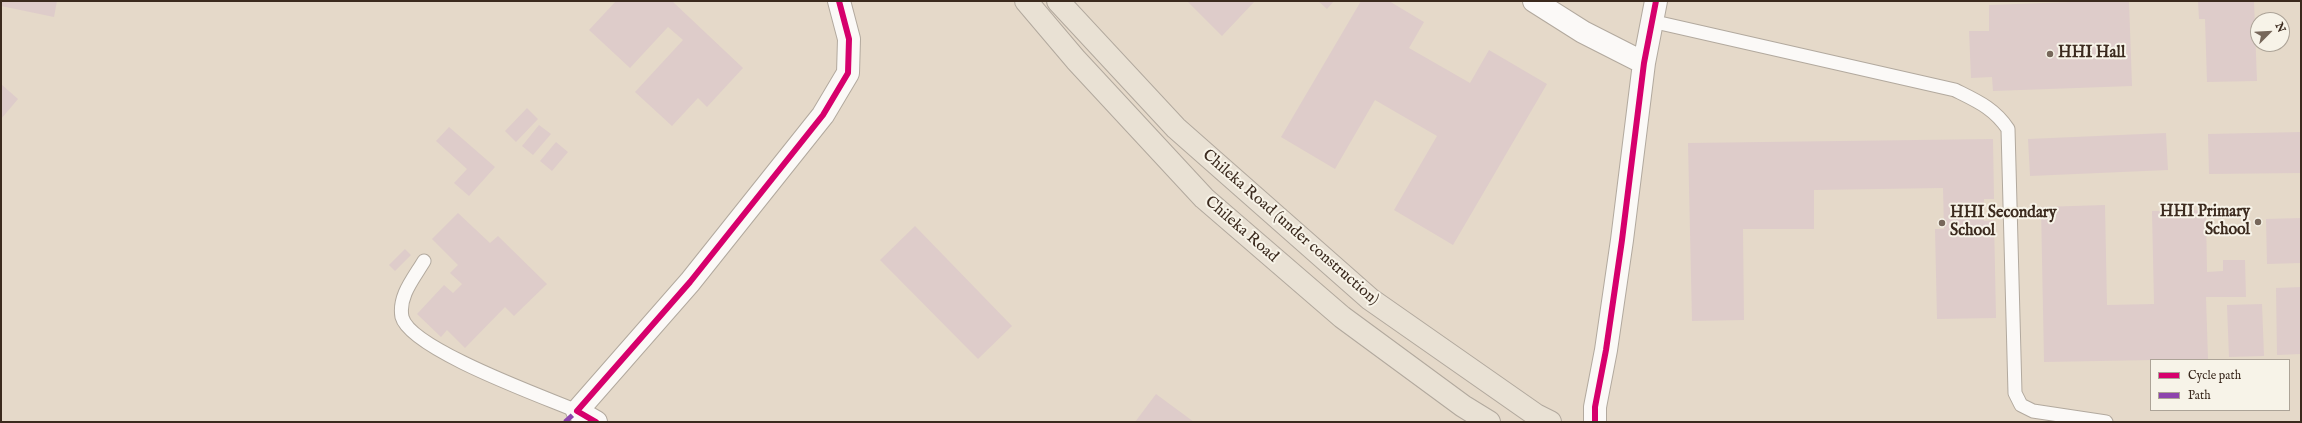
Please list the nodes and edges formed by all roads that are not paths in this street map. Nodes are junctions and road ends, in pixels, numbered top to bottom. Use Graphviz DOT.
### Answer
graph roads {
  1 [pos="839,1"];
  2 [pos="1026,1"];
  3 [pos="1058,1"];
  4 [pos="1534,1"];
  5 [pos="1654,11"];
  6 [pos="1644,63"];
  7 [pos="424,261"];
  8 [pos="577,411"];
  9 [pos="596,422"];
  10 [pos="1489,422"];
  11 [pos="1550,422"];
  12 [pos="1595,422"];
  13 [pos="2106,422"];
  1 -- 8 [label="street"];
  2 -- 10 [label="highway, Chileka Road"];
  3 -- 11 [label="highway, Chileka Road (under construction)"];
  4 -- 6 [label="street"];
  5 -- 6 [label="street"];
  5 -- 13 [label="lane"];
  6 -- 12 [label="street"];
  7 -- 8 [label="lane"];
  8 -- 9 [label="street"];
}
